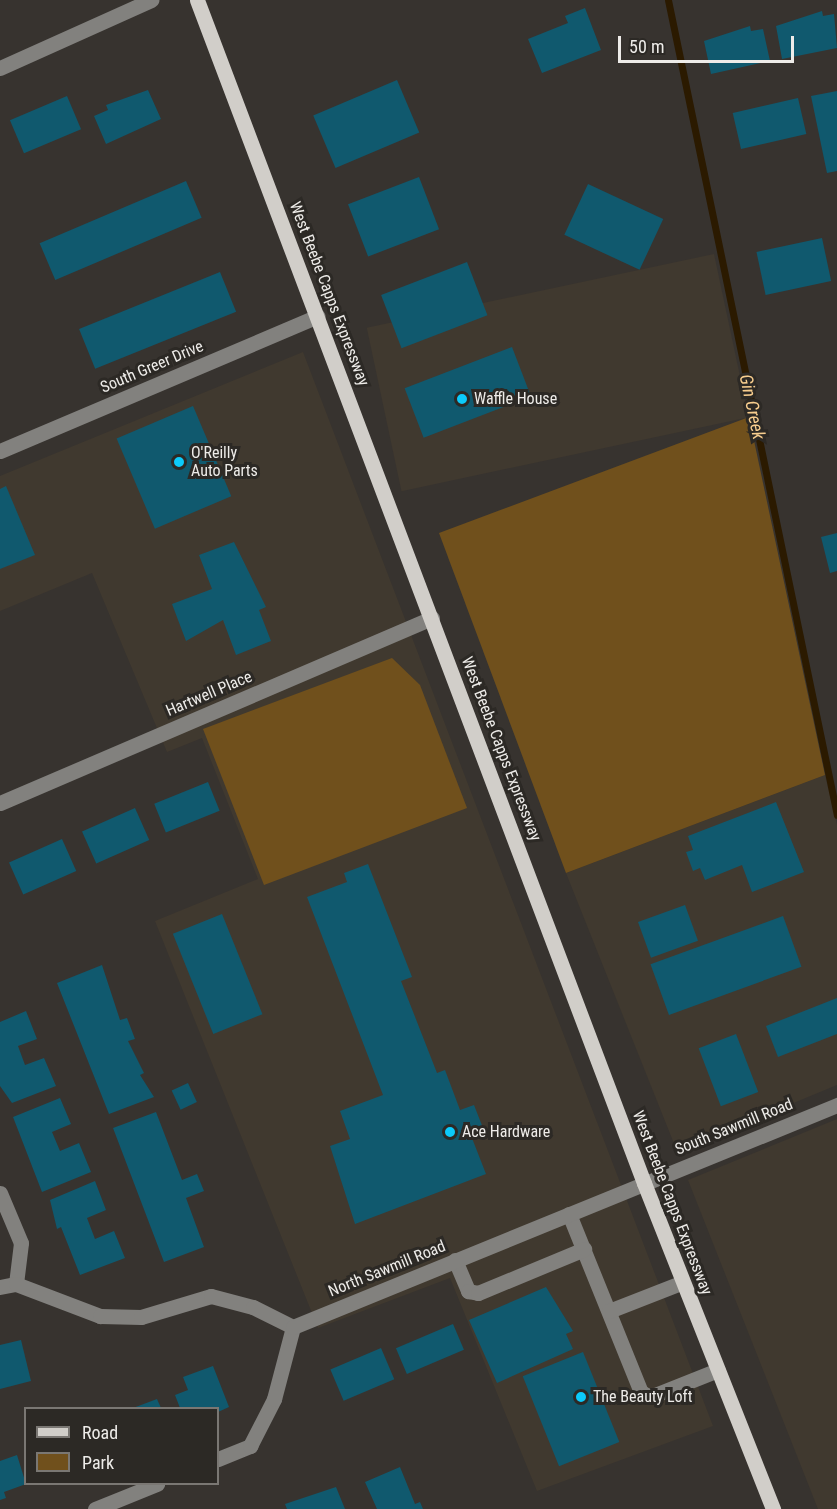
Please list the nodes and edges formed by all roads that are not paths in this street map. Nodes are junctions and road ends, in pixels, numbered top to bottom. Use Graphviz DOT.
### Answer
graph roads {
  1 [pos="152,0"];
  2 [pos="198,0"];
  3 [pos="0,68"];
  4 [pos="318,316"];
  5 [pos="0,451"];
  6 [pos="432,618"];
  7 [pos="0,803"];
  8 [pos="837,1105"];
  9 [pos="644,1183"];
  10 [pos="0,1194"];
  11 [pos="569,1214"];
  12 [pos="584,1249"];
  13 [pos="455,1260"];
  14 [pos="683,1282"];
  15 [pos="16,1284"];
  16 [pos="0,1287"];
  17 [pos="609,1311"];
  18 [pos="293,1327"];
  19 [pos="718,1370"];
  20 [pos="219,1459"];
  21 [pos="154,1485"];
  22 [pos="94,1509"];
  23 [pos="773,1509"];
  1 -- 3 [label="street"];
  2 -- 4 [label="main road, West Beebe Capps Expressway"];
  4 -- 5 [label="street, South Greer Drive"];
  4 -- 6 [label="main road, West Beebe Capps Expressway"];
  6 -- 7 [label="street, Hartwell Place"];
  6 -- 9 [label="main road, West Beebe Capps Expressway"];
  8 -- 9 [label="street, South Sawmill Road"];
  9 -- 11 [label="street, North Sawmill Road"];
  9 -- 14 [label="main road, West Beebe Capps Expressway"];
  10 -- 15 [label="street"];
  11 -- 12 [label="street"];
  11 -- 13 [label="street, North Sawmill Road"];
  12 -- 13 [label="street"];
  12 -- 17 [label="street"];
  13 -- 18 [label="street, North Sawmill Road"];
  14 -- 17 [label="street"];
  14 -- 19 [label="main road, West Beebe Capps Expressway"];
  15 -- 16 [label="street"];
  15 -- 18 [label="street"];
  17 -- 19 [label="street"];
  18 -- 20 [label="street"];
  19 -- 23 [label="main road, West Beebe Capps Expressway"];
  21 -- 22 [label="street"];
}
